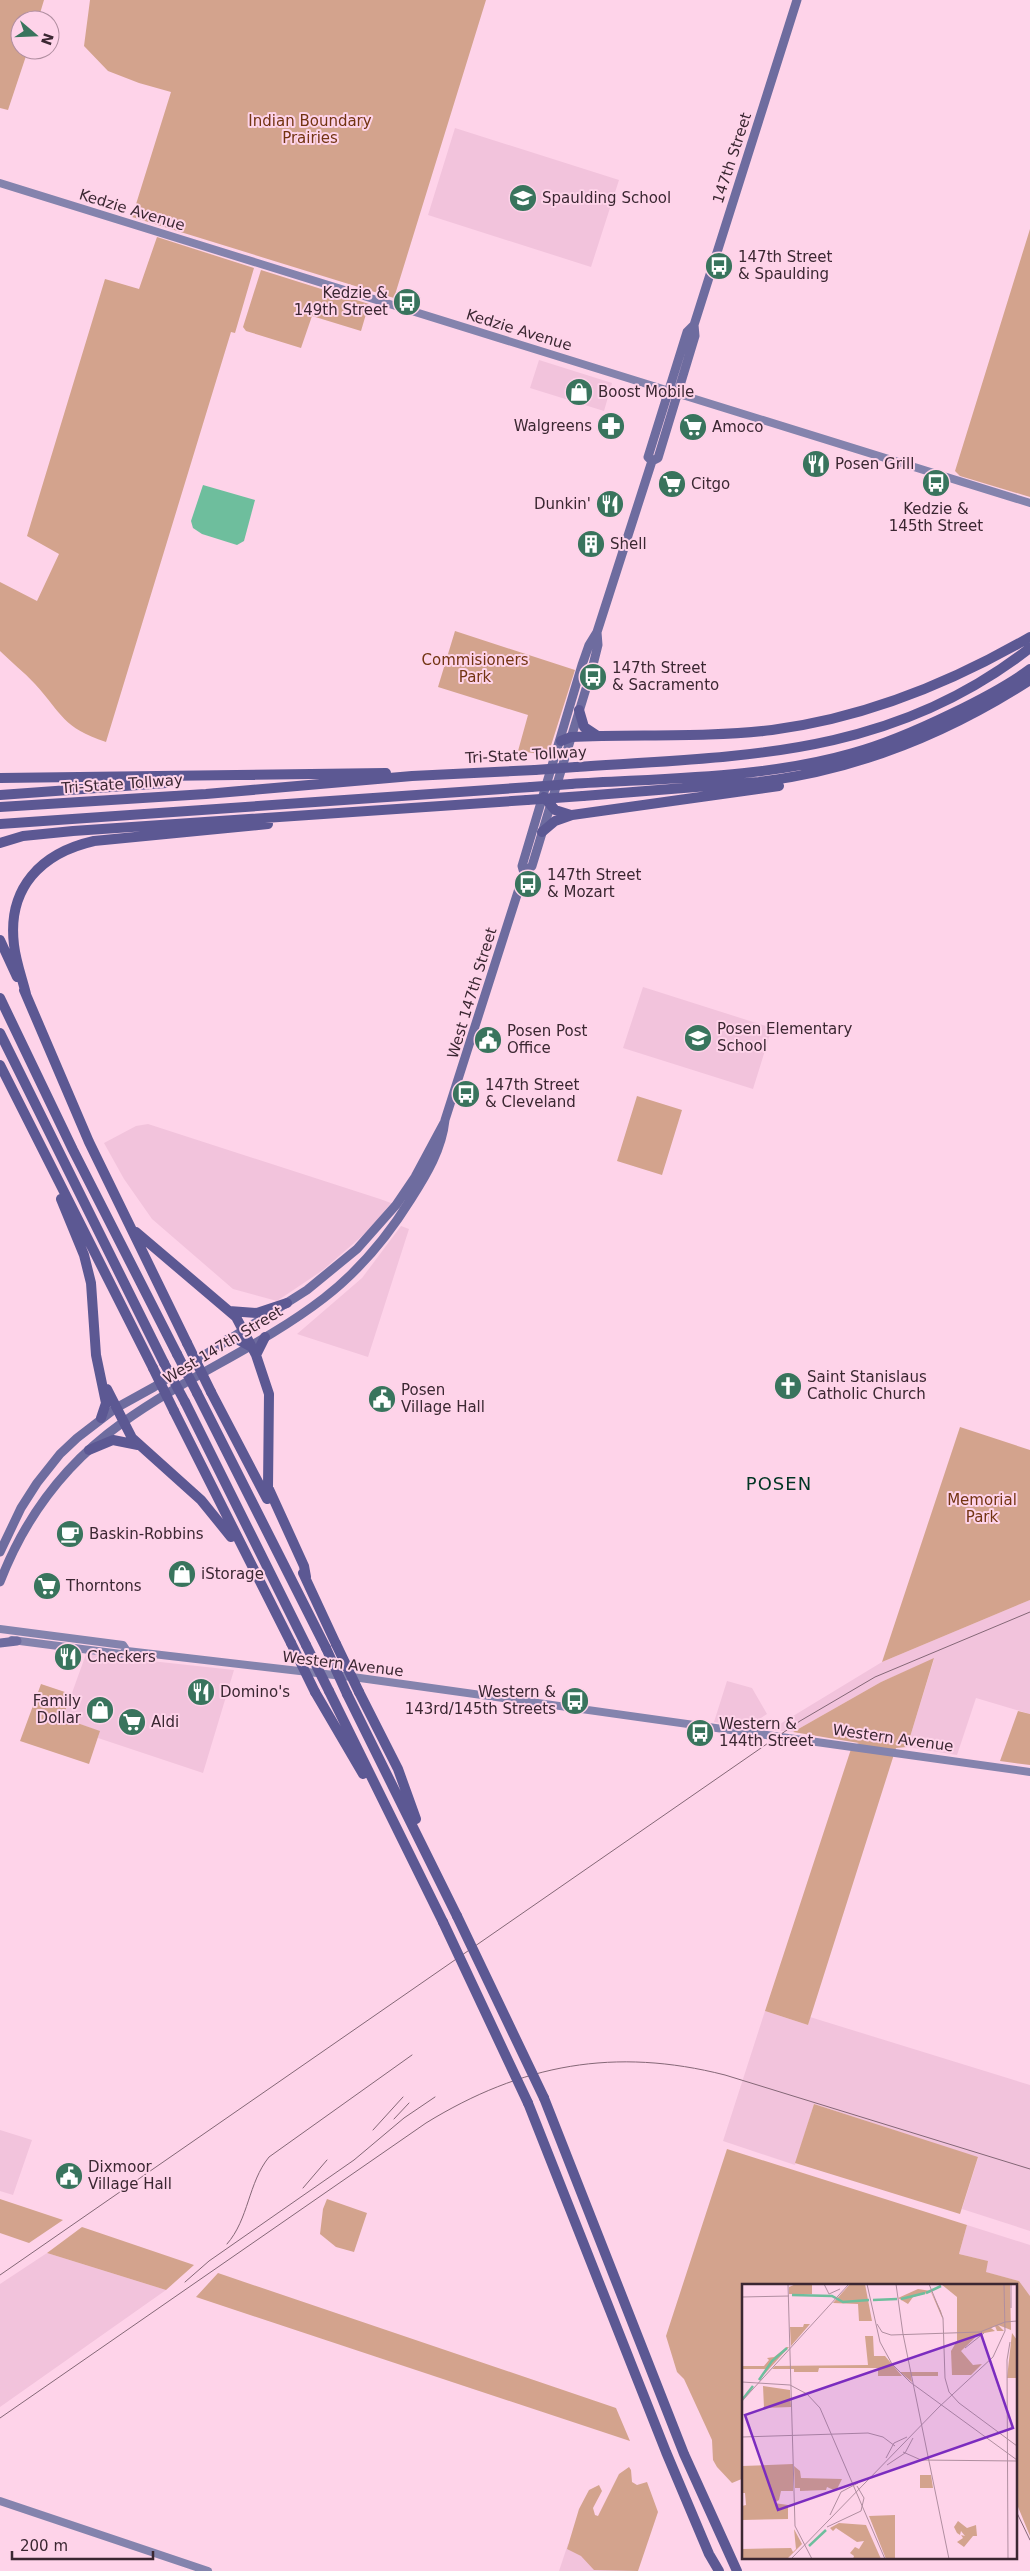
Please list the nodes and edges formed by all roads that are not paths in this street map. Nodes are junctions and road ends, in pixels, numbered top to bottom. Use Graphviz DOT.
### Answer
graph roads {
  1 [pos="797,0"];
  2 [pos="0,183"];
  3 [pos="673,393"];
  4 [pos="1030,504"];
  5 [pos="597,632"];
  6 [pos="1030,637"];
  7 [pos="1030,648"];
  8 [pos="1030,669"];
  9 [pos="1030,680"];
  10 [pos="579,710"];
  11 [pos="600,736"];
  12 [pos="566,739"];
  13 [pos="853,763"];
  14 [pos="217,776"];
  15 [pos="412,776"];
  16 [pos="0,778"];
  17 [pos="0,795"];
  18 [pos="547,801"];
  19 [pos="0,807"];
  20 [pos="375,811"];
  21 [pos="572,815"];
  22 [pos="0,824"];
  23 [pos="542,832"];
  24 [pos="0,843"];
  25 [pos="524,874"];
  26 [pos="0,940"];
  27 [pos="12,959"];
  28 [pos="0,998"];
  29 [pos="0,1034"];
  30 [pos="0,1066"];
  31 [pos="446,1120"];
  32 [pos="58,1187"];
  33 [pos="131,1228"];
  34 [pos="287,1303"];
  35 [pos="229,1311"];
  36 [pos="242,1330"];
  37 [pos="265,1337"];
  38 [pos="227,1340"];
  39 [pos="250,1346"];
  40 [pos="256,1354"];
  41 [pos="102,1380"];
  42 [pos="116,1408"];
  43 [pos="101,1418"];
  44 [pos="123,1422"];
  45 [pos="141,1446"];
  46 [pos="89,1450"];
  47 [pos="0,1552"];
  48 [pos="247,1557"];
  49 [pos="306,1577"];
  50 [pos="0,1582"];
  51 [pos="0,1628"];
  52 [pos="0,1641"];
  53 [pos="17,1641"];
  54 [pos="127,1651"];
  55 [pos="1030,1772"];
  56 [pos="386,1805"];
  57 [pos="418,1835"];
  58 [pos="0,2501"];
  59 [pos="208,2571"];
  60 [pos="719,2571"];
  61 [pos="737,2571"];
  1 -- 3 [label="main road, 147th Street"];
  2 -- 3 [label="main road, Kedzie Avenue"];
  3 -- 4 [label="main road, Kedzie Avenue"];
  3 -- 5 [label="main road, West 147th Street"];
  5 -- 10 [label="main road, West 147th Street"];
  5 -- 12 [label="main road, West 147th Street"];
  6 -- 11 [label="highway"];
  7 -- 15 [label="highway, Tri-State Tollway, bridge"];
  8 -- 22 [label="highway, Tri-State Tollway, bridge"];
  9 -- 13 [label="highway"];
  10 -- 11 [label="highway"];
  10 -- 12 [label="main road, West 147th Street"];
  11 -- 12 [label="highway"];
  12 -- 18 [label="main road, West 147th Street"];
  13 -- 20 [label="highway, bridge"];
  13 -- 21 [label="highway"];
  14 -- 15 [label="highway"];
  14 -- 16 [label="highway"];
  14 -- 17 [label="highway"];
  15 -- 19 [label="highway, Tri-State Tollway"];
  18 -- 21 [label="highway"];
  18 -- 23 [label="main road, West 147th Street"];
  18 -- 25 [label="main road, West 147th Street"];
  20 -- 24 [label="highway"];
  20 -- 27 [label="highway"];
  21 -- 23 [label="highway"];
  23 -- 25 [label="main road, West 147th Street"];
  25 -- 31 [label="main road, West 147th Street"];
  26 -- 27 [label="highway"];
  27 -- 33 [label="highway"];
  28 -- 57 [label="highway, bridge"];
  29 -- 56 [label="highway, bridge"];
  30 -- 32 [label="highway"];
  31 -- 34 [label="main road, West 147th Street"];
  31 -- 37 [label="main road, West 147th Street"];
  32 -- 41 [label="highway"];
  32 -- 48 [label="highway, bridge"];
  33 -- 35 [label="highway"];
  33 -- 49 [label="highway, bridge"];
  34 -- 35 [label="highway"];
  34 -- 36 [label="main road, West 147th Street"];
  35 -- 36 [label="highway"];
  36 -- 38 [label="main road, West 147th Street"];
  36 -- 39 [label="highway"];
  37 -- 39 [label="main road, West 147th Street"];
  37 -- 40 [label="highway"];
  38 -- 39 [label="highway"];
  38 -- 42 [label="main road, West 147th Street"];
  39 -- 40 [label="highway"];
  39 -- 44 [label="main road, West 147th Street"];
  40 -- 49 [label="highway"];
  41 -- 42 [label="highway"];
  41 -- 43 [label="highway"];
  42 -- 43 [label="main road, West 147th Street"];
  42 -- 44 [label="highway"];
  43 -- 47 [label="main road, West 147th Street"];
  44 -- 45 [label="highway"];
  44 -- 46 [label="main road, West 147th Street"];
  45 -- 46 [label="highway"];
  45 -- 48 [label="highway"];
  46 -- 50 [label="main road, West 147th Street"];
  48 -- 56 [label="highway, bridge"];
  49 -- 57 [label="highway, bridge"];
  51 -- 54 [label="main road, Western Avenue"];
  52 -- 53 [label="main road"];
  53 -- 54 [label="main road, Western Avenue"];
  54 -- 55 [label="main road, Western Avenue"];
  56 -- 60 [label="highway, bridge"];
  57 -- 61 [label="highway, bridge"];
  58 -- 59 [label="main road"];
}
